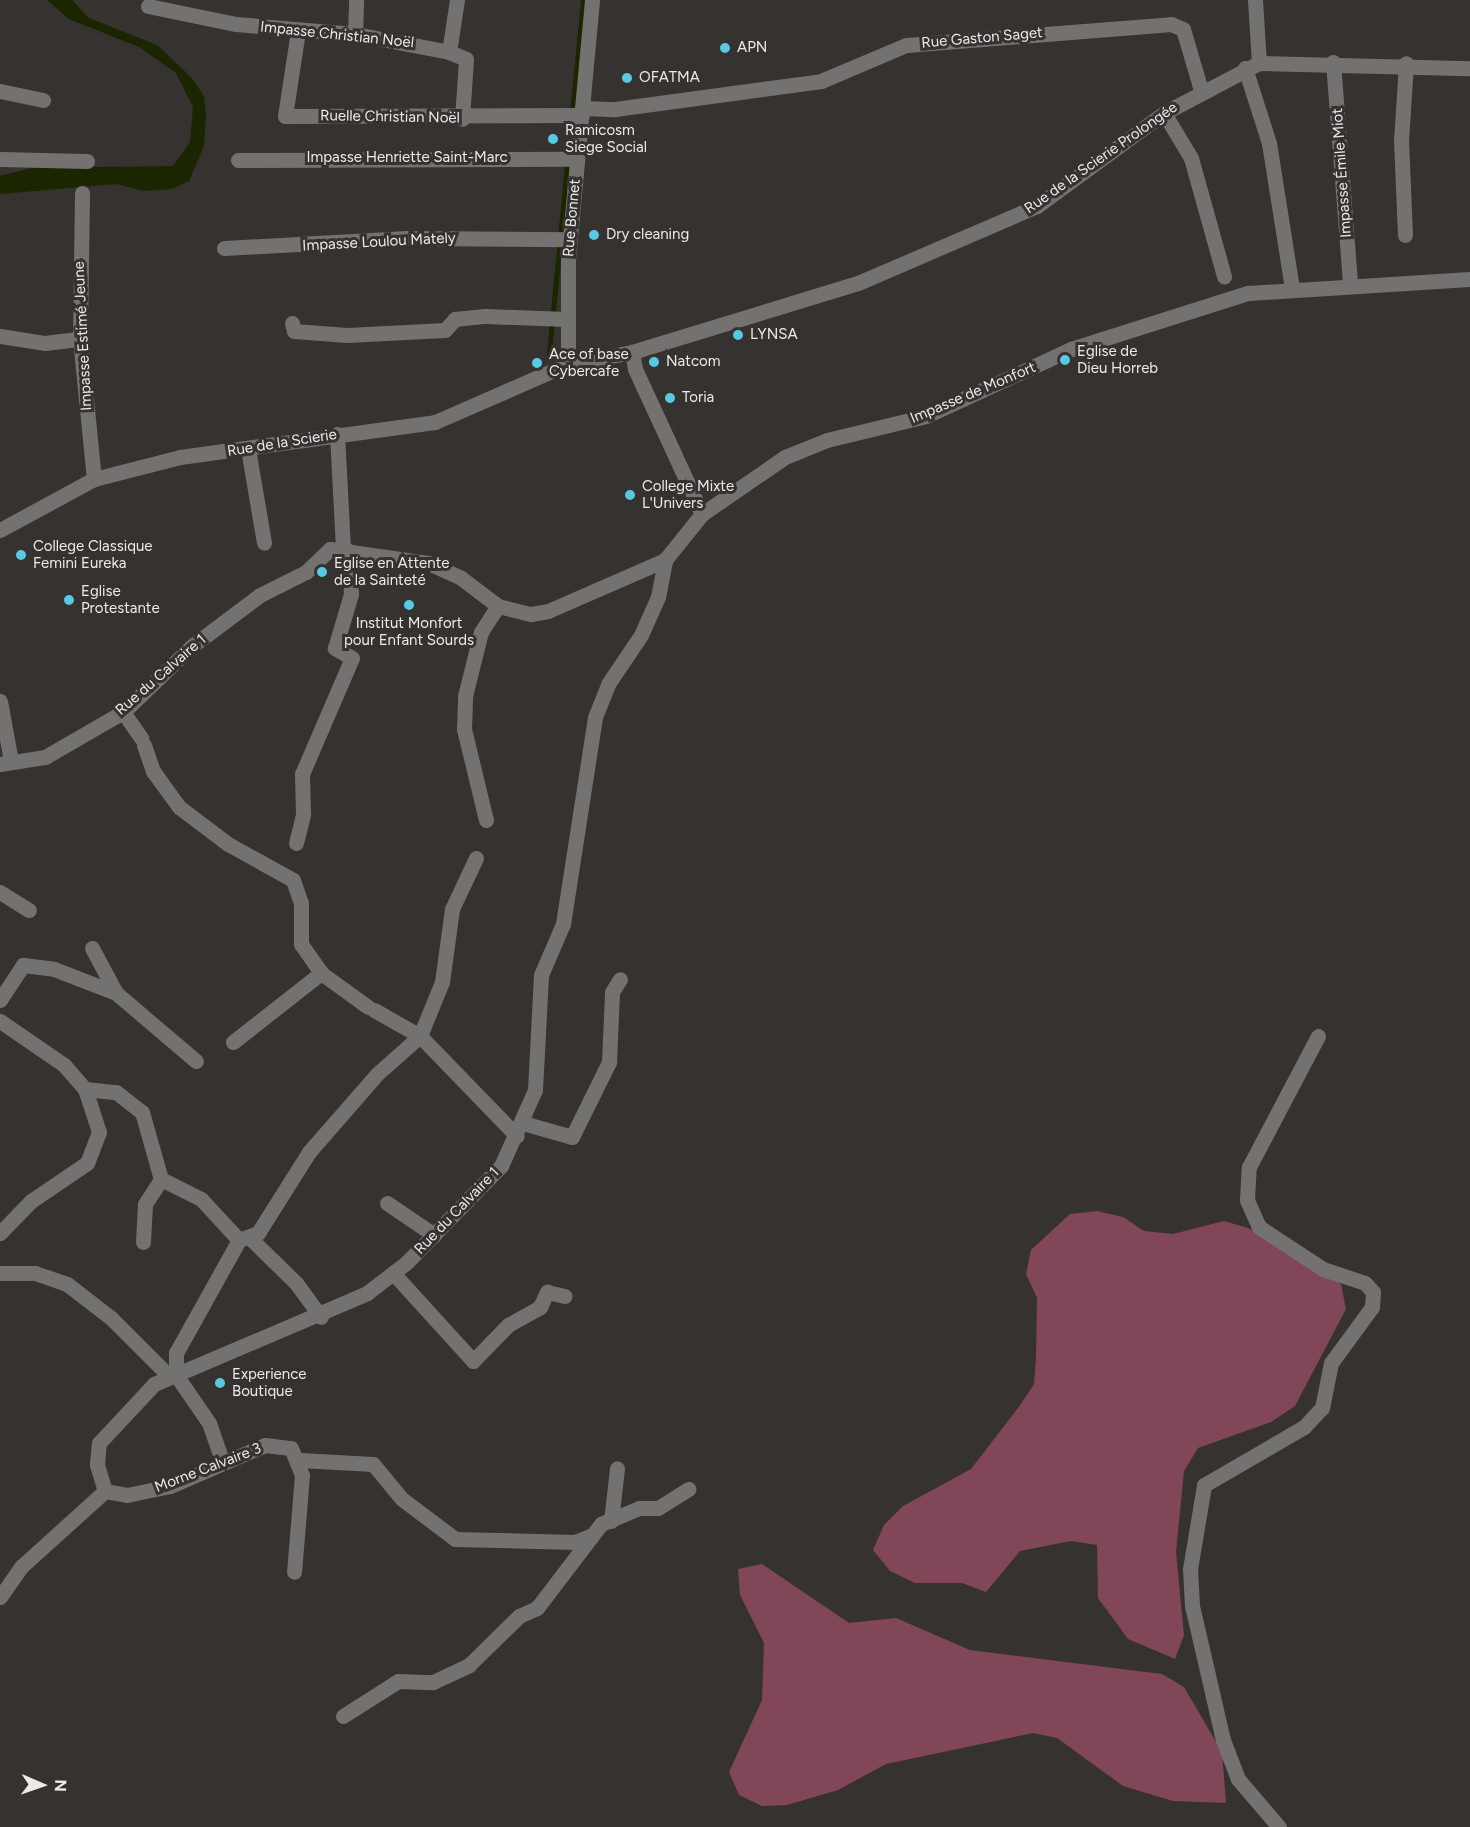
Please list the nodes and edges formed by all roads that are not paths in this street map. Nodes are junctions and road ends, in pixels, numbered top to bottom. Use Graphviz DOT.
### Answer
graph roads {
  1 [pos="356,0"];
  2 [pos="457,0"];
  3 [pos="592,0"];
  4 [pos="1255,0"];
  5 [pos="148,6"];
  6 [pos="298,31"];
  7 [pos="355,34"];
  8 [pos="449,52"];
  9 [pos="1333,62"];
  10 [pos="1406,63"];
  11 [pos="1252,65"];
  12 [pos="1470,68"];
  13 [pos="1201,90"];
  14 [pos="0,92"];
  15 [pos="43,100"];
  16 [pos="576,112"];
  17 [pos="1164,113"];
  18 [pos="462,119"];
  19 [pos="0,159"];
  20 [pos="570,159"];
  21 [pos="237,160"];
  22 [pos="87,161"];
  23 [pos="82,193"];
  24 [pos="1406,235"];
  25 [pos="564,239"];
  26 [pos="224,248"];
  27 [pos="1224,276"];
  28 [pos="1470,279"];
  29 [pos="1350,284"];
  30 [pos="1292,289"];
  31 [pos="558,320"];
  32 [pos="292,324"];
  33 [pos="0,336"];
  34 [pos="80,339"];
  35 [pos="632,352"];
  36 [pos="568,364"];
  37 [pos="337,434"];
  38 [pos="248,449"];
  39 [pos="94,478"];
  40 [pos="702,514"];
  41 [pos="0,530"];
  42 [pos="264,543"];
  43 [pos="346,550"];
  44 [pos="665,560"];
  45 [pos="498,606"];
  46 [pos="0,701"];
  47 [pos="123,712"];
  48 [pos="5,762"];
  49 [pos="486,820"];
  50 [pos="296,843"];
  51 [pos="476,858"];
  52 [pos="0,892"];
  53 [pos="29,910"];
  54 [pos="92,948"];
  55 [pos="321,973"];
  56 [pos="620,980"];
  57 [pos="116,993"];
  58 [pos="0,1000"];
  59 [pos="0,1021"];
  60 [pos="420,1036"];
  61 [pos="1318,1036"];
  62 [pos="233,1042"];
  63 [pos="196,1061"];
  64 [pos="85,1089"];
  65 [pos="520,1129"];
  66 [pos="161,1179"];
  67 [pos="387,1203"];
  68 [pos="0,1233"];
  69 [pos="434,1235"];
  70 [pos="244,1239"];
  71 [pos="143,1242"];
  72 [pos="0,1273"];
  73 [pos="393,1273"];
  74 [pos="565,1296"];
  75 [pos="321,1317"];
  76 [pos="172,1375"];
  77 [pos="300,1460"];
  78 [pos="223,1463"];
  79 [pos="617,1468"];
  80 [pos="688,1489"];
  81 [pos="105,1491"];
  82 [pos="611,1521"];
  83 [pos="590,1536"];
  84 [pos="294,1572"];
  85 [pos="0,1597"];
  86 [pos="343,1716"];
  87 [pos="1279,1827"];
  1 -- 7 [label="street"];
  2 -- 8 [label="street"];
  3 -- 16 [label="street, Rue Bonnet"];
  4 -- 11 [label="street"];
  5 -- 6 [label="street, Impasse Christian Noël"];
  6 -- 7 [label="street, Impasse Christian Noël"];
  6 -- 18 [label="street, Ruelle Christian Noël"];
  7 -- 8 [label="street, Impasse Christian Noël"];
  8 -- 18 [label="street"];
  9 -- 10 [label="street, Rue de la Scierie Prolongée"];
  9 -- 11 [label="street, Rue de la Scierie Prolongée"];
  9 -- 29 [label="street, Impasse Émile Miot"];
  10 -- 12 [label="street, Rue de la Scierie Prolongée"];
  10 -- 24 [label="street"];
  11 -- 13 [label="street, Rue de la Scierie Prolongée"];
  11 -- 30 [label="street"];
  13 -- 16 [label="street, Rue Gaston Saget"];
  13 -- 17 [label="street, Rue de la Scierie Prolongée"];
  14 -- 15 [label="street"];
  16 -- 18 [label="street, Ruelle Christian Noël"];
  16 -- 20 [label="street, Rue Bonnet"];
  17 -- 27 [label="street"];
  17 -- 35 [label="street, Rue de la Scierie Prolongée"];
  19 -- 22 [label="street"];
  20 -- 21 [label="street, Impasse Henriette Saint-Marc"];
  20 -- 25 [label="street, Rue Bonnet"];
  23 -- 34 [label="street, Impasse Estimé Jeune"];
  25 -- 26 [label="street, Impasse Loulou Mately"];
  25 -- 31 [label="street, Rue Bonnet"];
  28 -- 29 [label="street, Impasse de Monfort"];
  29 -- 30 [label="street, Impasse de Monfort"];
  30 -- 40 [label="street, Impasse de Monfort"];
  31 -- 32 [label="street"];
  31 -- 36 [label="street, Rue Bonnet"];
  33 -- 34 [label="street"];
  34 -- 39 [label="street, Impasse Estimé Jeune"];
  35 -- 36 [label="street, Rue de la Scierie Prolongée"];
  35 -- 40 [label="street"];
  36 -- 37 [label="street, Rue de la Scierie"];
  37 -- 38 [label="street, Rue de la Scierie"];
  37 -- 43 [label="street"];
  38 -- 39 [label="street, Rue de la Scierie"];
  38 -- 42 [label="street"];
  39 -- 41 [label="street, Rue de la Scierie"];
  40 -- 44 [label="street, Rue du Calvaire 1"];
  43 -- 45 [label="street, Rue du Calvaire 1"];
  43 -- 47 [label="street, Rue du Calvaire 1"];
  43 -- 50 [label="street"];
  44 -- 45 [label="street, Rue du Calvaire 1"];
  44 -- 65 [label="street, Rue du Calvaire 1"];
  45 -- 49 [label="street"];
  46 -- 48 [label="street"];
  47 -- 48 [label="street, Rue du Calvaire 1"];
  47 -- 55 [label="street"];
  51 -- 60 [label="street"];
  52 -- 53 [label="street"];
  54 -- 57 [label="street"];
  55 -- 60 [label="street"];
  55 -- 62 [label="street"];
  56 -- 65 [label="street"];
  57 -- 58 [label="street"];
  57 -- 63 [label="street"];
  59 -- 64 [label="street"];
  60 -- 65 [label="street"];
  60 -- 70 [label="street"];
  61 -- 87 [label="street"];
  64 -- 66 [label="street"];
  64 -- 68 [label="street"];
  65 -- 69 [label="street, Rue du Calvaire 1"];
  66 -- 70 [label="street"];
  66 -- 71 [label="street"];
  67 -- 69 [label="street"];
  69 -- 73 [label="street, Rue du Calvaire 1"];
  70 -- 75 [label="street"];
  70 -- 76 [label="street"];
  72 -- 76 [label="street"];
  73 -- 74 [label="street"];
  73 -- 75 [label="street, Rue du Calvaire 1"];
  75 -- 76 [label="street, Rue du Calvaire 1"];
  76 -- 78 [label="street"];
  76 -- 81 [label="street, Rue du Calvaire 1"];
  77 -- 78 [label="street, Morne Calvaire 3"];
  77 -- 83 [label="street"];
  77 -- 84 [label="street"];
  78 -- 81 [label="street, Morne Calvaire 3"];
  79 -- 82 [label="street"];
  80 -- 82 [label="street"];
  81 -- 85 [label="street"];
  82 -- 83 [label="street"];
  83 -- 86 [label="street"];
}
